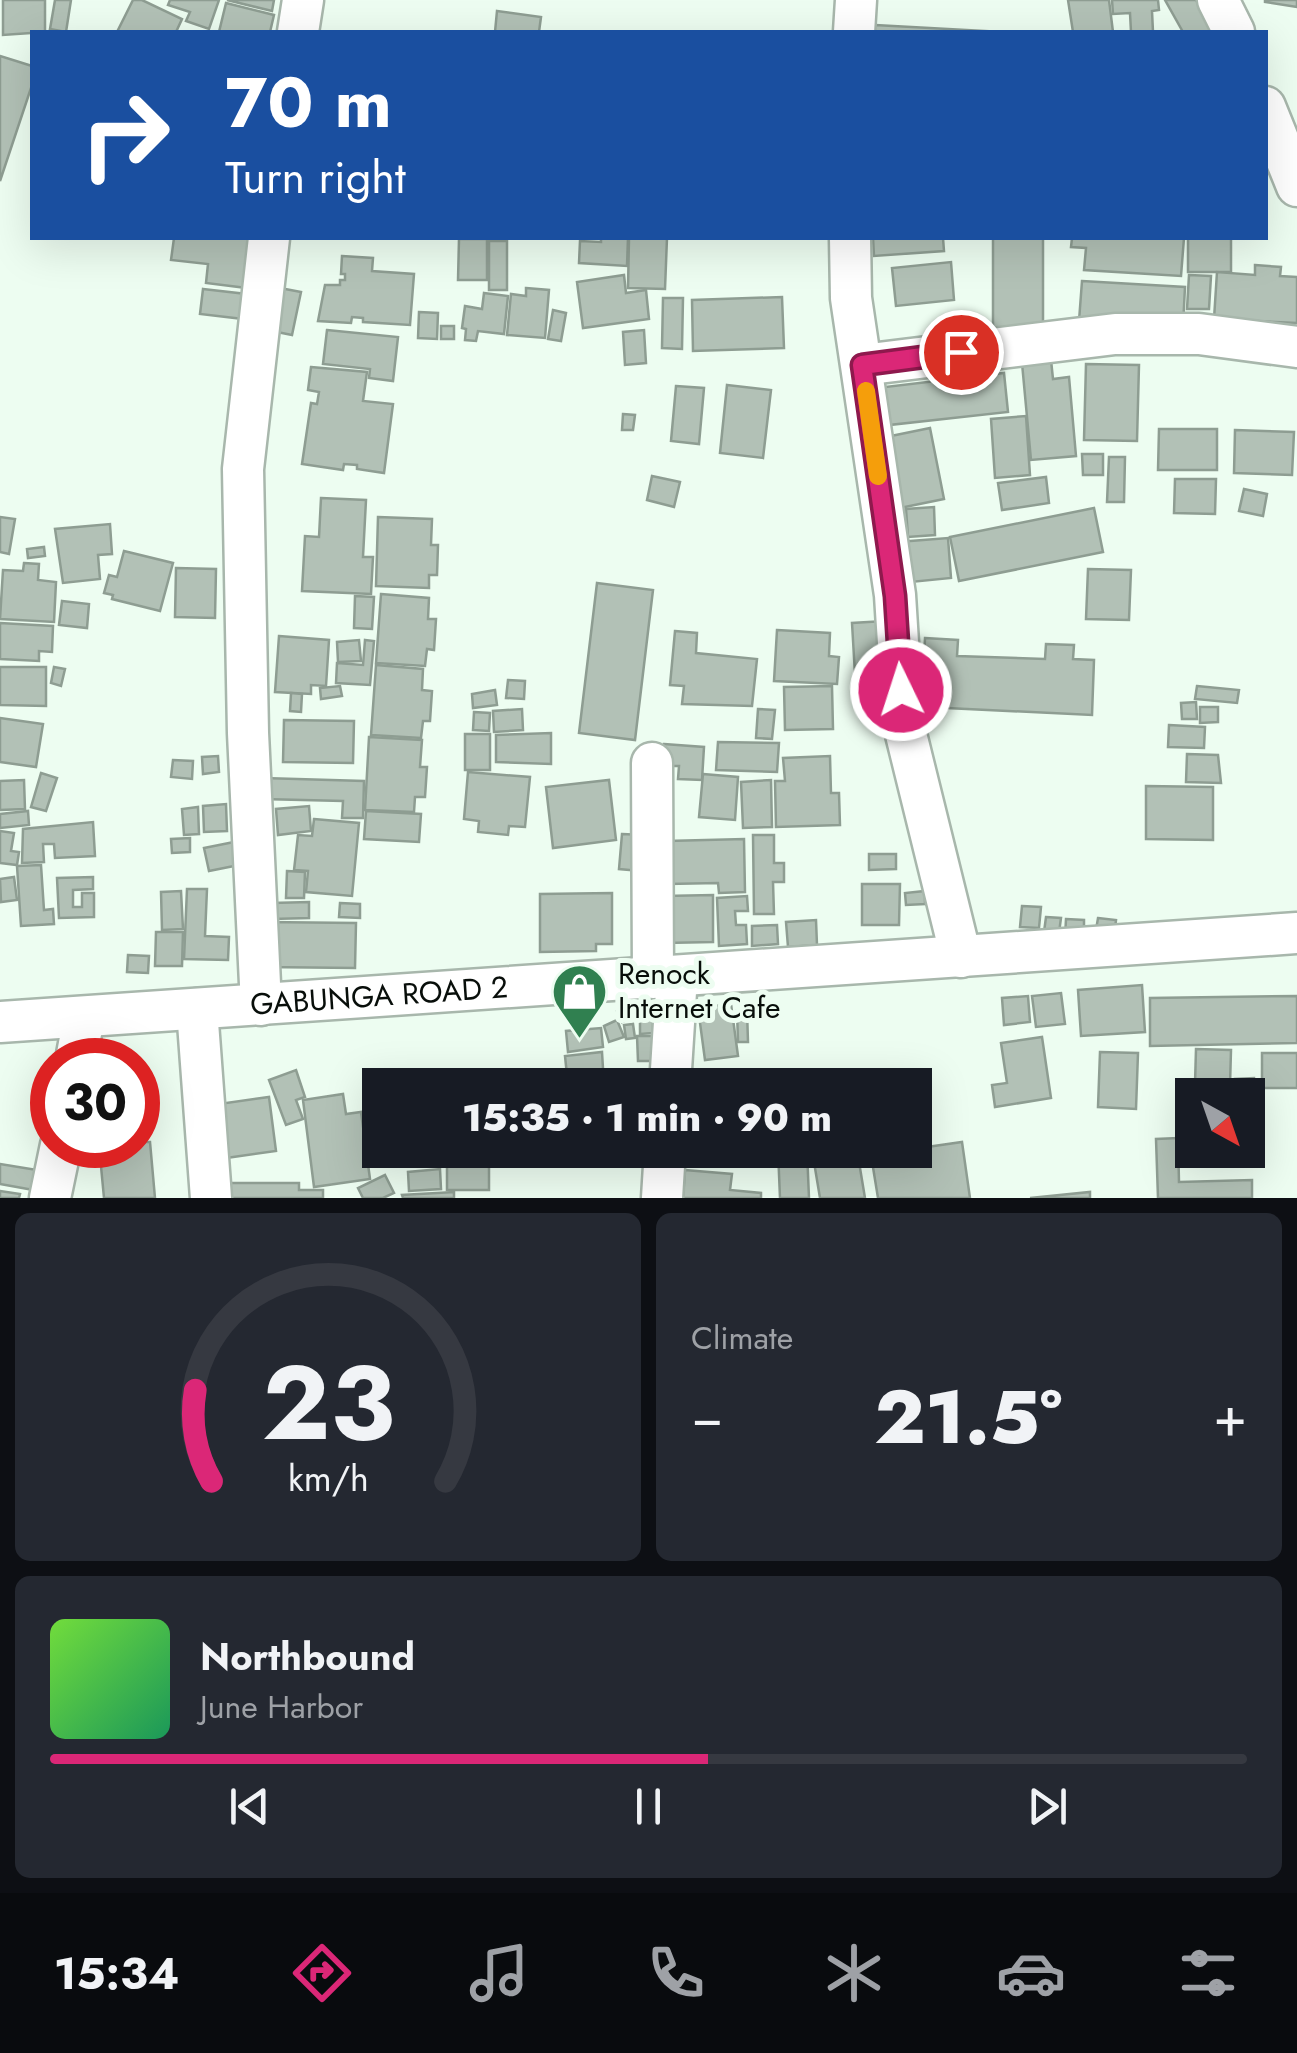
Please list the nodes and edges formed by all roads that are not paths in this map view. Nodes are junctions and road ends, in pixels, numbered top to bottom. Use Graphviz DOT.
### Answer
graph roads {
  1 [pos="303,0"];
  2 [pos="856,0"];
  3 [pos="1218,0"];
  4 [pos="298,30"];
  5 [pos="854,30"];
  6 [pos="1233,30"];
  7 [pos="1268,114"];
  8 [pos="1297,186"];
  9 [pos="269,240"];
  10 [pos="850,240"];
  11 [pos="1297,347"];
  12 [pos="862,365"];
  13 [pos="652,763"];
  14 [pos="1297,933"];
  15 [pos="961,956"];
  16 [pos="665,977"];
  17 [pos="261,1006"];
  18 [pos="197,1009"];
  19 [pos="84,1017"];
  20 [pos="0,1022"];
  21 [pos="80,1038"];
  22 [pos="669,1068"];
  23 [pos="56,1168"];
  24 [pos="664,1168"];
  25 [pos="50,1198"];
  26 [pos="210,1198"];
  27 [pos="662,1198"];
  1 -- 4 [label="street"];
  2 -- 5 [label="street"];
  3 -- 6 [label="street"];
  7 -- 8 [label="street"];
  9 -- 17 [label="street"];
  10 -- 12 [label="street"];
  11 -- 12 [label="street"];
  12 -- 15 [label="street"];
  13 -- 16 [label="street"];
  14 -- 15 [label="street, GABUNGA ROAD 2"];
  15 -- 16 [label="street, GABUNGA ROAD 2"];
  16 -- 17 [label="street, GABUNGA ROAD 2"];
  16 -- 22 [label="street"];
  17 -- 18 [label="street, GABUNGA ROAD 2"];
  18 -- 19 [label="street, GABUNGA ROAD 2"];
  18 -- 26 [label="street"];
  19 -- 20 [label="street, GABUNGA ROAD 2"];
  19 -- 21 [label="street"];
  23 -- 25 [label="street"];
  24 -- 27 [label="street"];
}
